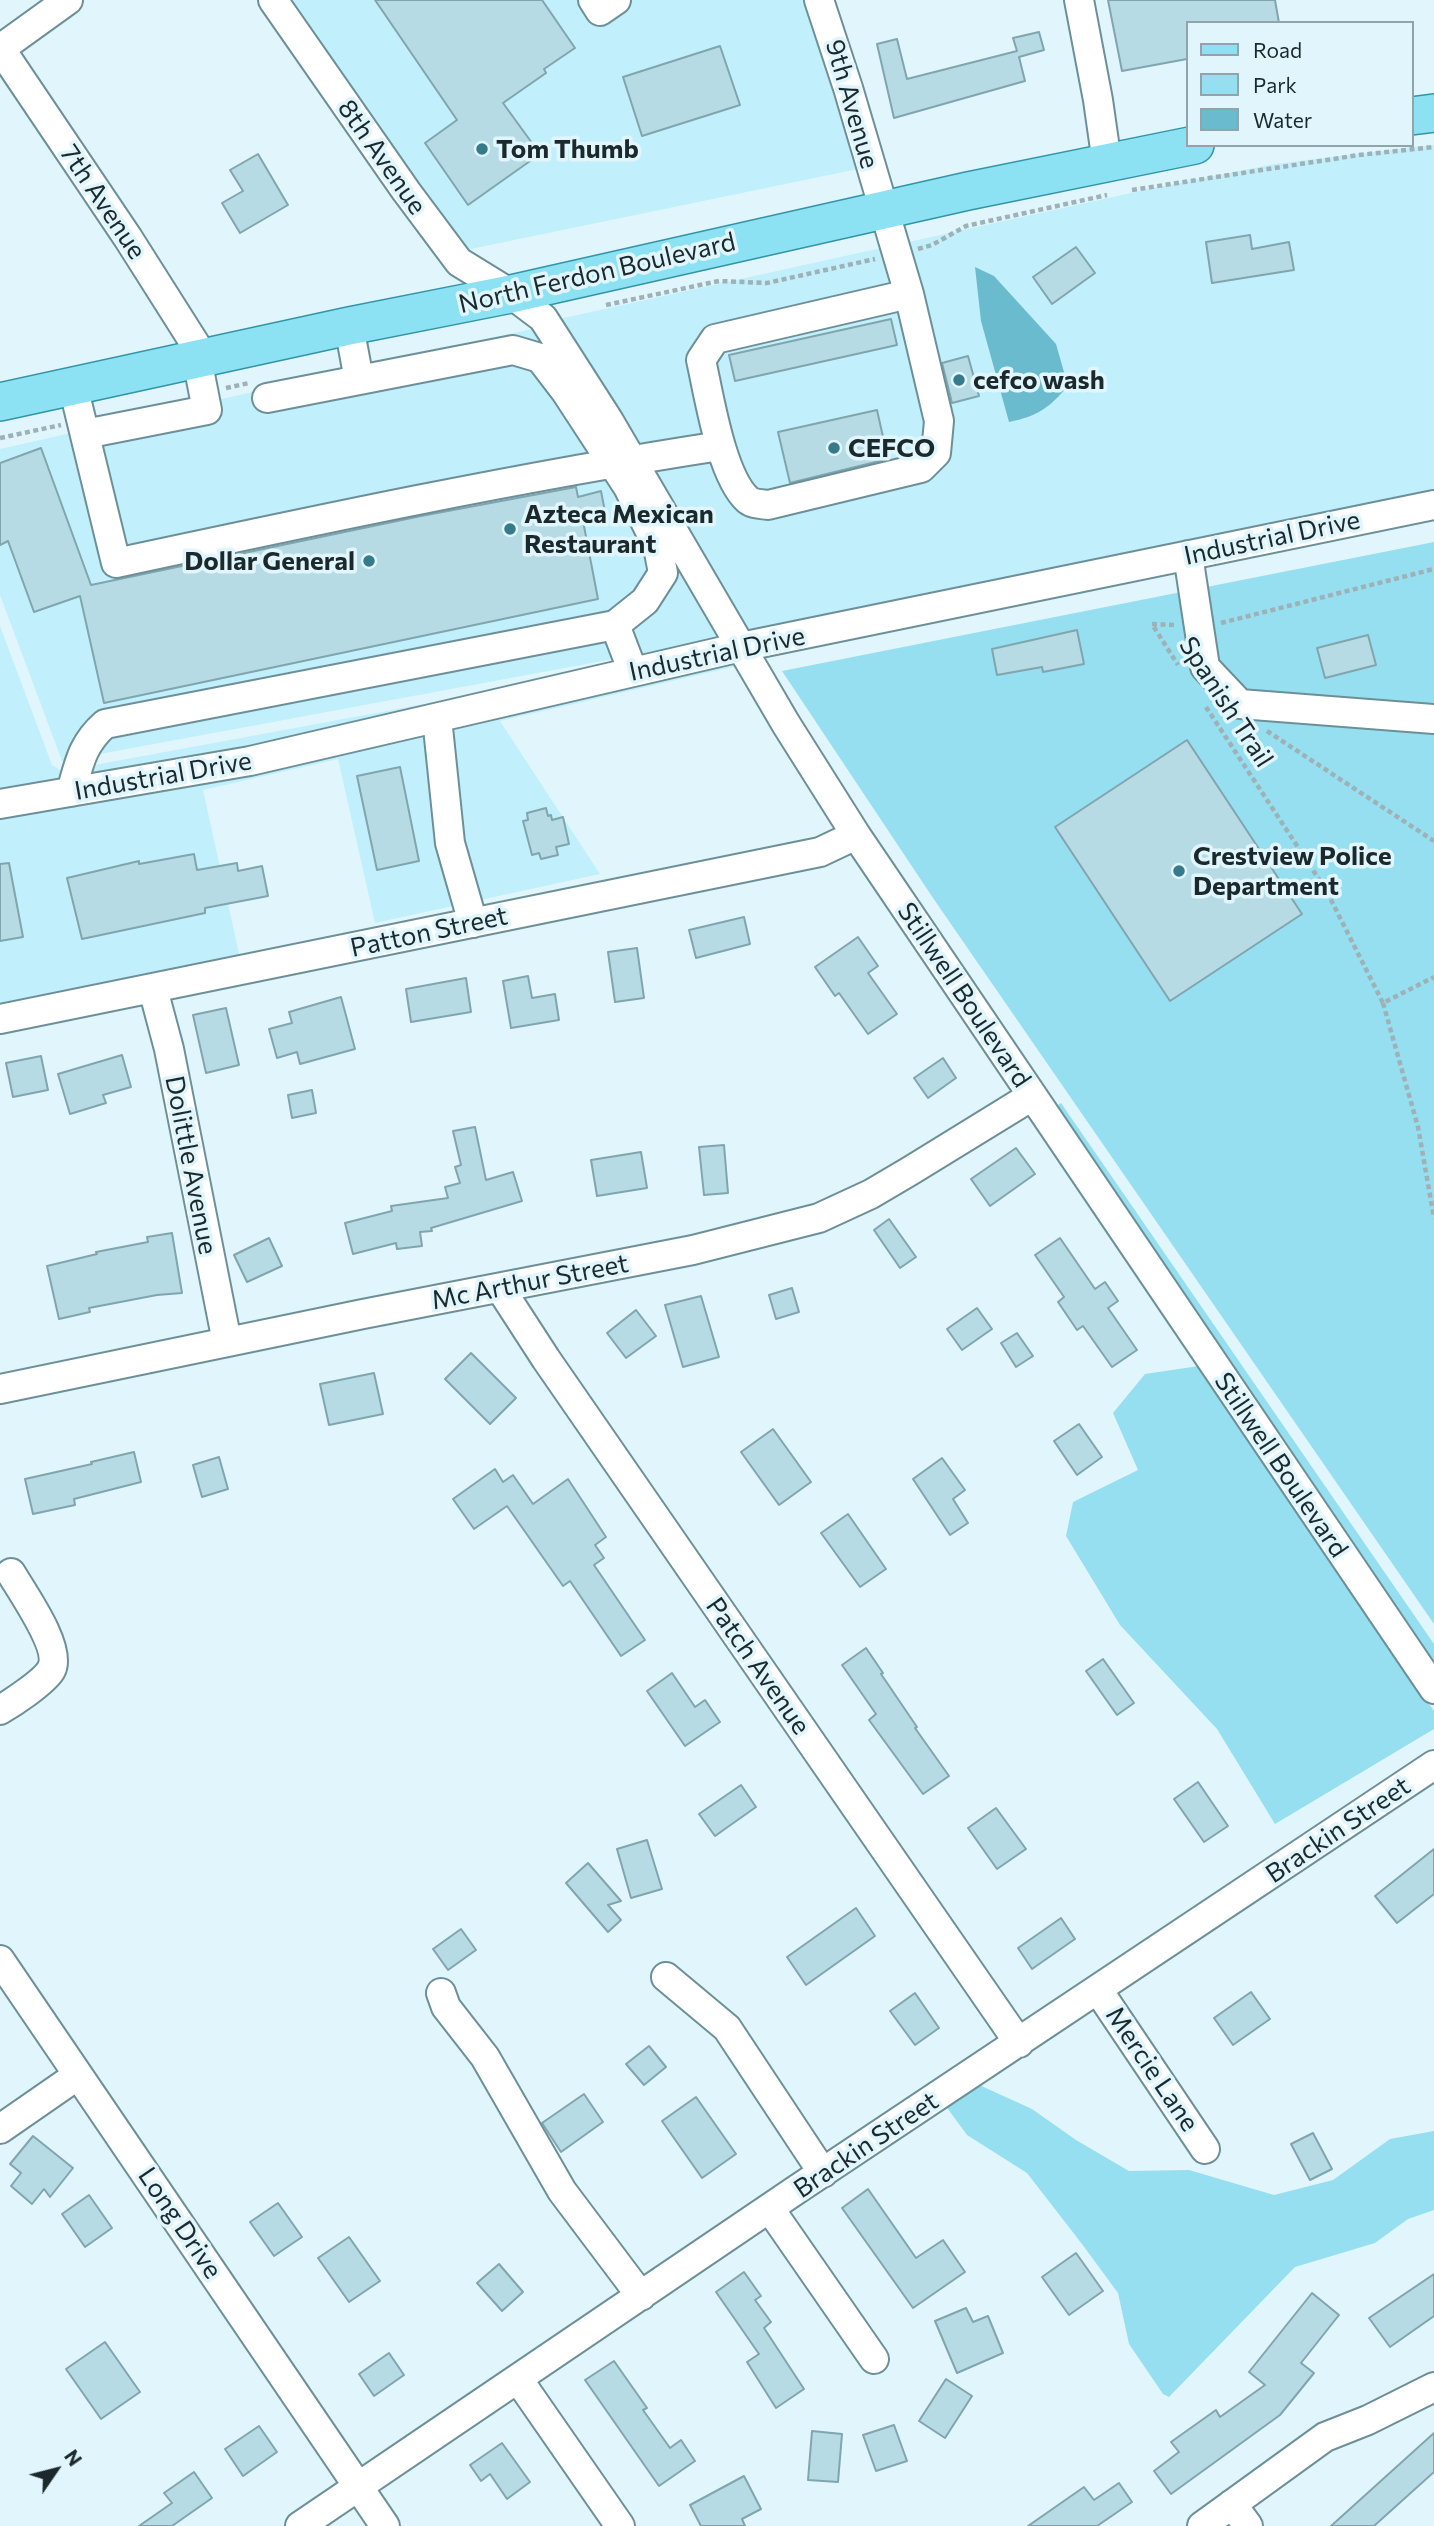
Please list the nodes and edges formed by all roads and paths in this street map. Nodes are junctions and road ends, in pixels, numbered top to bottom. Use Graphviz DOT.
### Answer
graph roads {
  1 [pos="68,0"];
  2 [pos="273,0"];
  3 [pos="593,0"];
  4 [pos="617,0"];
  5 [pos="819,0"];
  6 [pos="1079,0"];
  7 [pos="0,49"];
  8 [pos="1434,113"];
  9 [pos="1413,116"];
  10 [pos="1191,147"];
  11 [pos="1434,148"];
  12 [pos="1115,182"];
  13 [pos="883,209"];
  14 [pos="897,254"];
  15 [pos="511,294"];
  16 [pos="909,294"];
  17 [pos="597,307"];
  18 [pos="349,326"];
  19 [pos="202,370"];
  20 [pos="359,380"];
  21 [pos="261,390"];
  22 [pos="0,402"];
  23 [pos="80,414"];
  24 [pos="0,438"];
  25 [pos="720,446"];
  26 [pos="622,462"];
  27 [pos="1434,505"];
  28 [pos="1188,555"];
  29 [pos="1434,569"];
  30 [pos="615,625"];
  31 [pos="1199,625"];
  32 [pos="741,647"];
  33 [pos="1182,670"];
  34 [pos="633,672"];
  35 [pos="1205,705"];
  36 [pos="437,718"];
  37 [pos="1434,719"];
  38 [pos="1259,725"];
  39 [pos="71,792"];
  40 [pos="0,804"];
  41 [pos="856,835"];
  42 [pos="1434,841"];
  43 [pos="473,923"];
  44 [pos="1434,976"];
  45 [pos="153,989"];
  46 [pos="1383,1003"];
  47 [pos="0,1019"];
  48 [pos="1032,1096"];
  49 [pos="1434,1218"];
  50 [pos="500,1288"];
  51 [pos="227,1342"];
  52 [pos="0,1389"];
  53 [pos="11,1573"];
  54 [pos="1430,1677"];
  55 [pos="0,1710"];
  56 [pos="1434,1765"];
  57 [pos="0,1961"];
  58 [pos="666,1976"];
  59 [pos="1098,1990"];
  60 [pos="441,1993"];
  61 [pos="1019,2043"];
  62 [pos="78,2075"];
  63 [pos="0,2129"];
  64 [pos="1205,2149"];
  65 [pos="823,2173"];
  66 [pos="770,2209"];
  67 [pos="641,2296"];
  68 [pos="874,2359"];
  69 [pos="518,2379"];
  70 [pos="1434,2387"];
  71 [pos="358,2487"];
  72 [pos="1240,2515"];
  73 [pos="300,2526"];
  74 [pos="384,2526"];
  75 [pos="620,2526"];
  76 [pos="1202,2526"];
  1 -- 7 [label="street"];
  2 -- 15 [label="street, 8th Avenue"];
  3 -- 4 [label="street"];
  5 -- 13 [label="street, 9th Avenue"];
  6 -- 12 [label="street"];
  7 -- 19 [label="street, 7th Avenue"];
  8 -- 9 [label="main road"];
  10 -- 12 [label="main road, North Ferdon Boulevard"];
  11 -- 12 [label="path"];
  12 -- 13 [label="main road, North Ferdon Boulevard"];
  12 -- 14 [label="path"];
  13 -- 14 [label="street, 9th Avenue"];
  13 -- 15 [label="main road, North Ferdon Boulevard"];
  14 -- 16 [label="street, 9th Avenue"];
  14 -- 17 [label="path"];
  15 -- 18 [label="main road, North Ferdon Boulevard"];
  15 -- 26 [label="street, Stillwell Boulevard"];
  16 -- 25 [label="street, 9th Avenue"];
  16 -- 25 [label="street, 9th Avenue"];
  18 -- 19 [label="main road, North Ferdon Boulevard"];
  18 -- 20 [label="street"];
  19 -- 21 [label="path"];
  19 -- 23 [label="main road, North Ferdon Boulevard"];
  19 -- 23 [label="street"];
  20 -- 21 [label="street"];
  20 -- 26 [label="street"];
  22 -- 23 [label="main road, North Ferdon Boulevard"];
  23 -- 24 [label="path"];
  23 -- 26 [label="street"];
  25 -- 26 [label="street"];
  26 -- 30 [label="street"];
  26 -- 32 [label="street, Stillwell Boulevard"];
  27 -- 28 [label="street, Industrial Drive"];
  28 -- 31 [label="street"];
  28 -- 32 [label="street, Industrial Drive"];
  29 -- 31 [label="path, Spanish Trail"];
  30 -- 34 [label="street"];
  30 -- 39 [label="street"];
  31 -- 33 [label="path, Spanish Trail"];
  31 -- 37 [label="street"];
  32 -- 34 [label="street, Industrial Drive"];
  32 -- 41 [label="street, Stillwell Boulevard"];
  34 -- 36 [label="street, Industrial Drive"];
  35 -- 46 [label="path, Spanish Trail"];
  36 -- 39 [label="street, Industrial Drive"];
  36 -- 43 [label="street"];
  38 -- 42 [label="path"];
  39 -- 40 [label="street, Industrial Drive"];
  41 -- 43 [label="street, Patton Street"];
  41 -- 48 [label="street, Stillwell Boulevard"];
  43 -- 45 [label="street, Patton Street"];
  44 -- 46 [label="path"];
  45 -- 47 [label="street, Patton Street"];
  45 -- 51 [label="street, Dolittle Avenue"];
  46 -- 49 [label="path, Spanish Trail"];
  48 -- 50 [label="street, Mc Arthur Street"];
  48 -- 54 [label="street, Stillwell Boulevard"];
  50 -- 51 [label="street, Mc Arthur Street"];
  50 -- 61 [label="street, Patch Avenue"];
  51 -- 52 [label="street, Mc Arthur Street"];
  53 -- 55 [label="street"];
  56 -- 59 [label="street, Brackin Street"];
  57 -- 62 [label="street, Long Drive"];
  58 -- 65 [label="street"];
  59 -- 61 [label="street, Brackin Street"];
  59 -- 64 [label="street, Mercie Lane"];
  60 -- 67 [label="street"];
  61 -- 65 [label="street, Brackin Street"];
  62 -- 63 [label="street"];
  62 -- 71 [label="street, Long Drive"];
  65 -- 66 [label="street, Brackin Street"];
  66 -- 67 [label="street, Brackin Street"];
  66 -- 68 [label="street"];
  67 -- 69 [label="street, Brackin Street"];
  69 -- 71 [label="street, Brackin Street"];
  69 -- 75 [label="street"];
  70 -- 72 [label="street"];
  71 -- 73 [label="street, Brackin Street"];
  71 -- 74 [label="street, Long Drive"];
  72 -- 76 [label="street"];
}
